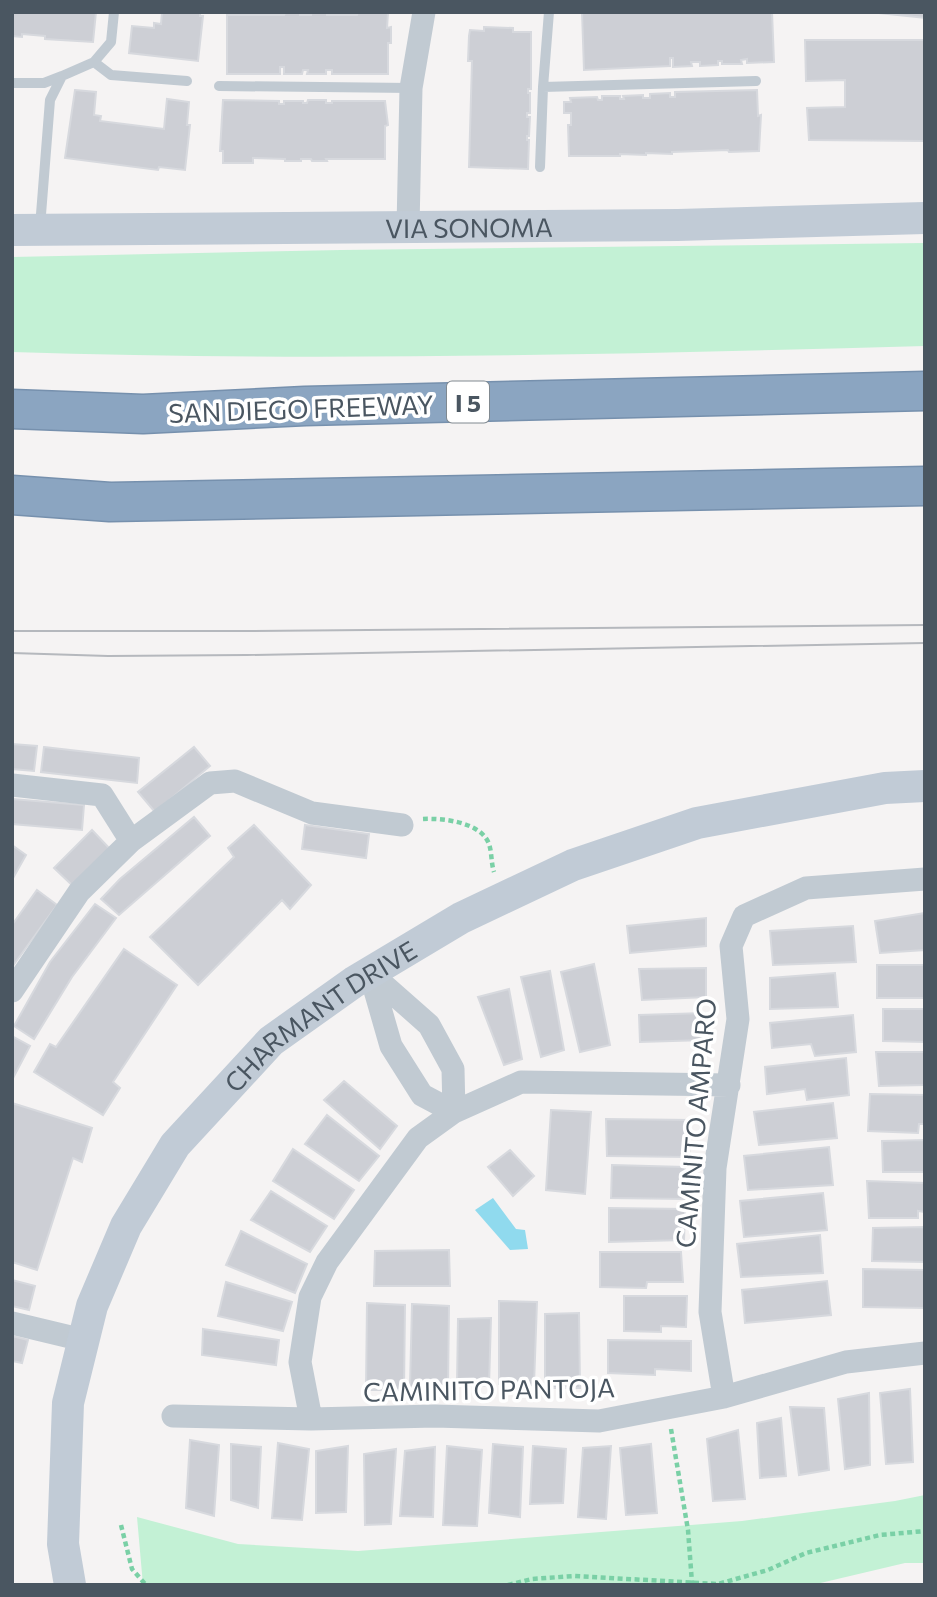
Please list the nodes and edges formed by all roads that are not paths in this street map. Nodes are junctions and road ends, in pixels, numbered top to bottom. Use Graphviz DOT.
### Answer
graph roads {
  1 [pos="114,12"];
  2 [pos="424,12"];
  3 [pos="549,12"];
  4 [pos="94,62"];
  5 [pos="62,76"];
  6 [pos="187,81"];
  7 [pos="756,81"];
  8 [pos="12,83"];
  9 [pos="219,86"];
  10 [pos="411,88"];
  11 [pos="543,88"];
  12 [pos="540,167"];
  13 [pos="925,218"];
  14 [pos="408,227"];
  15 [pos="26,230"];
  16 [pos="925,391"];
  17 [pos="12,409"];
  18 [pos="925,486"];
  19 [pos="12,495"];
  20 [pos="12,785"];
  21 [pos="925,786"];
  22 [pos="402,825"];
  23 [pos="131,841"];
  24 [pos="925,879"];
  25 [pos="370,972"];
  26 [pos="12,991"];
  27 [pos="729,1085"];
  28 [pos="454,1112"];
  29 [pos="12,1323"];
  30 [pos="83,1340"];
  31 [pos="925,1353"];
  32 [pos="723,1397"];
  33 [pos="173,1416"];
  34 [pos="311,1419"];
  35 [pos="70,1585"];
  1 -- 4 [label="lane"];
  2 -- 10 [label="street"];
  3 -- 11 [label="lane"];
  4 -- 5 [label="lane"];
  4 -- 6 [label="lane"];
  5 -- 8 [label="lane"];
  5 -- 15 [label="lane"];
  7 -- 11 [label="lane"];
  9 -- 10 [label="lane"];
  10 -- 14 [label="street"];
  11 -- 12 [label="lane"];
  13 -- 14 [label="street, VIA SONOMA"];
  14 -- 15 [label="street, VIA SONOMA"];
  16 -- 17 [label="highway, SAN DIEGO FREEWAY / I 5"];
  18 -- 19 [label="highway"];
  20 -- 23 [label="street"];
  21 -- 25 [label="street, CHARMANT DRIVE"];
  22 -- 23 [label="street"];
  23 -- 26 [label="street"];
  24 -- 27 [label="street, CAMINITO AMPARO"];
  25 -- 28 [label="street"];
  25 -- 28 [label="street"];
  25 -- 30 [label="street, CHARMANT DRIVE"];
  27 -- 28 [label="street"];
  27 -- 32 [label="street, CAMINITO AMPARO"];
  28 -- 34 [label="street"];
  29 -- 30 [label="street"];
  30 -- 35 [label="street, CHARMANT DRIVE"];
  31 -- 32 [label="street, CAMINITO PANTOJA"];
  32 -- 34 [label="street, CAMINITO PANTOJA"];
  33 -- 34 [label="street, CAMINITO PANTOJA"];
}
